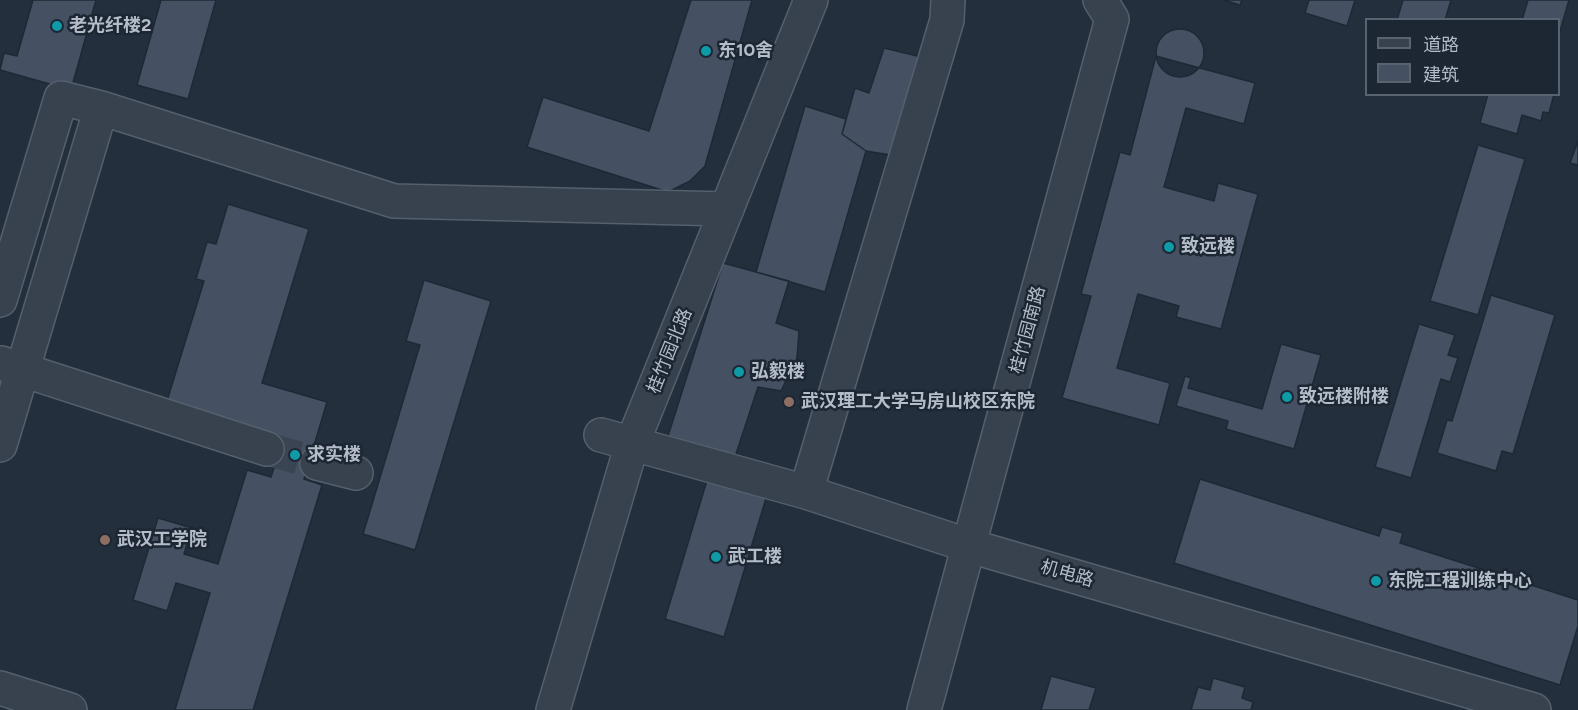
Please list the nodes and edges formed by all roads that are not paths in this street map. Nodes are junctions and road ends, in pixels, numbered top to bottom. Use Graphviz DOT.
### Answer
graph roads {
  1 [pos="811,0"];
  2 [pos="948,0"];
  3 [pos="1106,9"];
  4 [pos="101,108"];
  5 [pos="727,209"];
  6 [pos="0,300"];
  7 [pos="11,366"];
  8 [pos="601,435"];
  9 [pos="632,444"];
  10 [pos="0,445"];
  11 [pos="267,449"];
  12 [pos="317,463"];
  13 [pos="356,473"];
  14 [pos="806,492"];
  15 [pos="970,546"];
  16 [pos="0,688"];
  17 [pos="70,710"];
  18 [pos="553,710"];
  19 [pos="924,710"];
  20 [pos="1534,710"];
  1 -- 5 [label="street, 桂竹园北路"];
  2 -- 14 [label="street"];
  3 -- 15 [label="street, 桂竹园南路"];
  4 -- 5 [label="street"];
  4 -- 6 [label="street"];
  4 -- 7 [label="street"];
  5 -- 9 [label="street, 桂竹园北路"];
  7 -- 10 [label="street"];
  7 -- 11 [label="street"];
  8 -- 9 [label="street, 机电路"];
  9 -- 14 [label="street, 机电路"];
  9 -- 18 [label="street, 桂竹园北路"];
  12 -- 13 [label="street"];
  14 -- 15 [label="street, 机电路"];
  15 -- 19 [label="street, 桂竹园南路"];
  15 -- 20 [label="street, 机电路"];
  16 -- 17 [label="street"];
}
